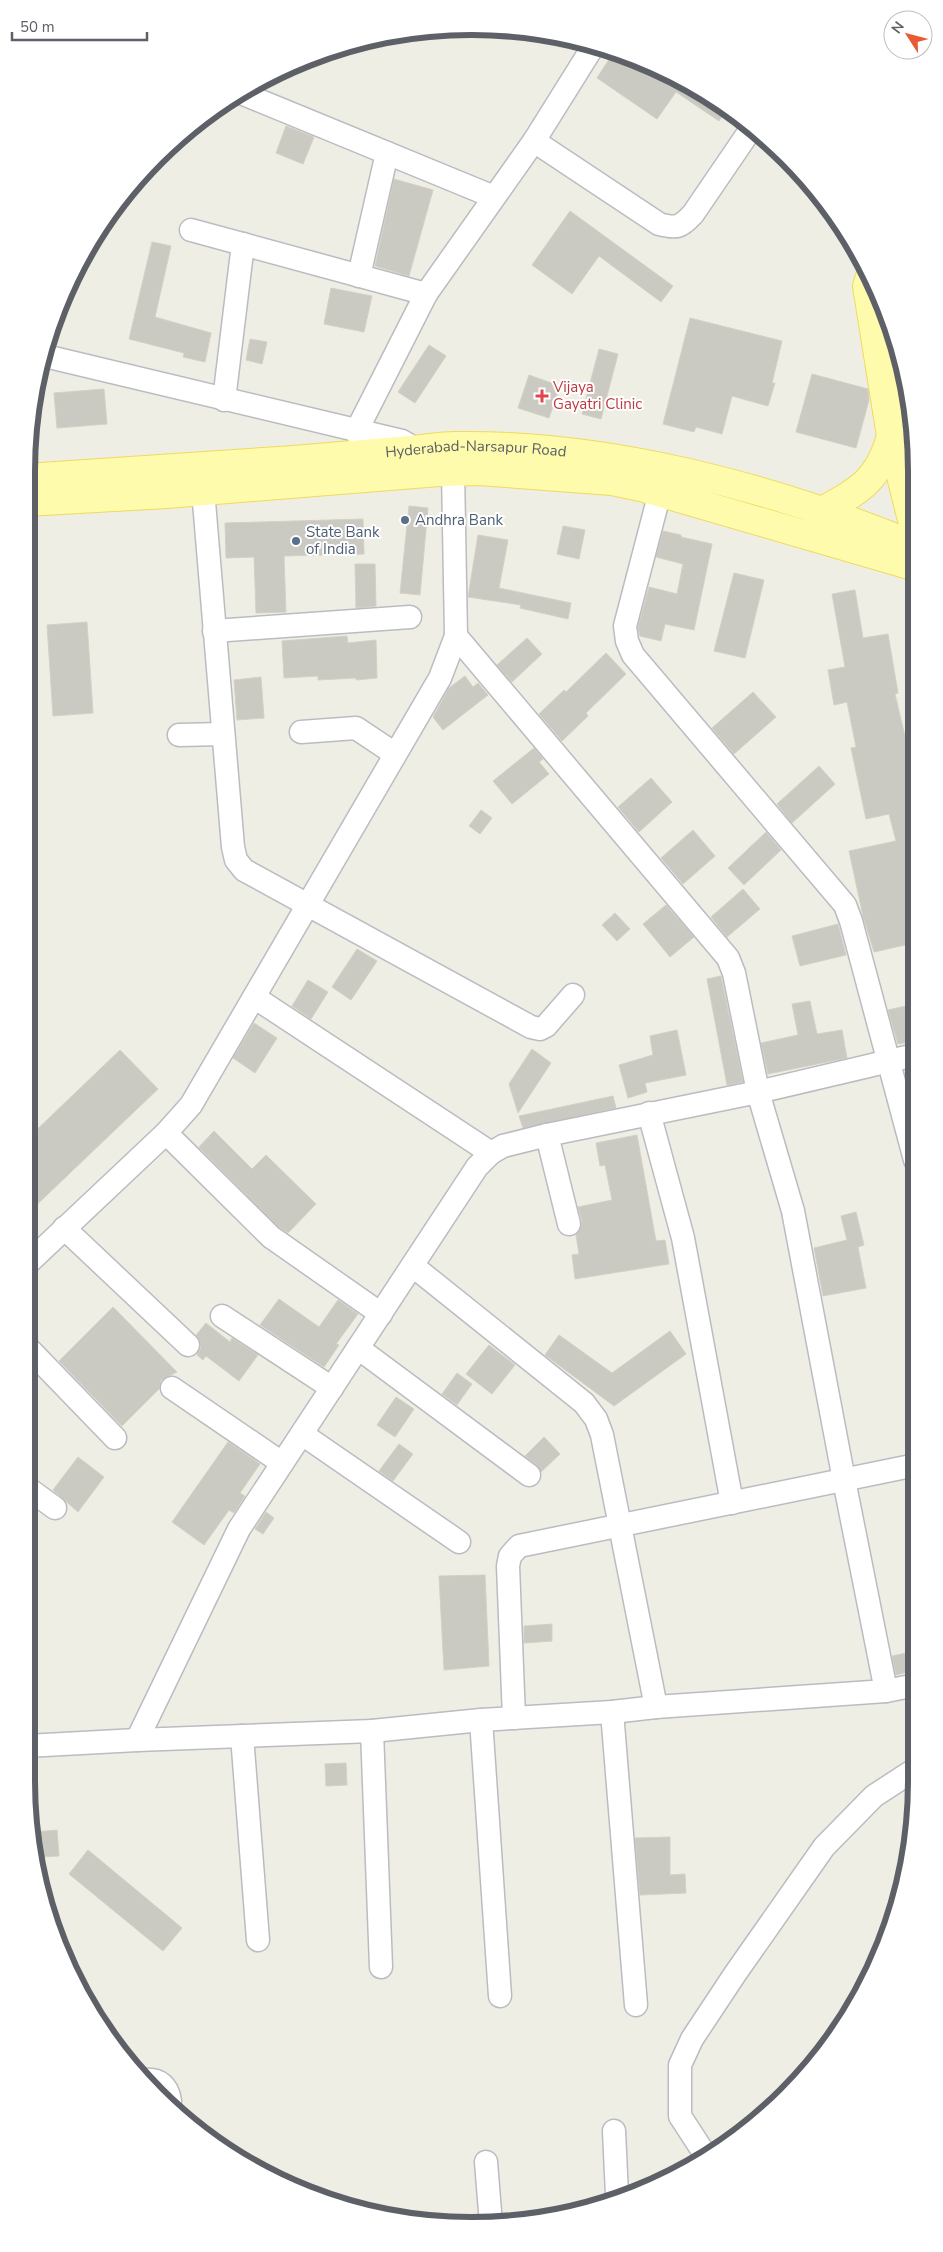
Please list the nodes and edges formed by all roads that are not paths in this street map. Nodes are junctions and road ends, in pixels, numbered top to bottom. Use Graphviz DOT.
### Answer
graph roads {
  1 [pos="590,52"];
  2 [pos="249,96"];
  3 [pos="747,133"];
  4 [pos="534,140"];
  5 [pos="387,153"];
  6 [pos="494,197"];
  7 [pos="191,230"];
  8 [pos="243,244"];
  9 [pos="359,276"];
  10 [pos="867,287"];
  11 [pos="426,294"];
  12 [pos="50,357"];
  13 [pos="224,400"];
  14 [pos="356,432"];
  15 [pos="891,436"];
  16 [pos="412,450"];
  17 [pos="453,471"];
  18 [pos="35,477"];
  19 [pos="203,490"];
  20 [pos="660,492"];
  21 [pos="35,501"];
  22 [pos="908,504"];
  23 [pos="822,511"];
  24 [pos="908,542"];
  25 [pos="908,565"];
  26 [pos="410,617"];
  27 [pos="214,631"];
  28 [pos="456,636"];
  29 [pos="301,732"];
  30 [pos="223,734"];
  31 [pos="179,735"];
  32 [pos="395,754"];
  33 [pos="308,903"];
  34 [pos="574,995"];
  35 [pos="254,997"];
  36 [pos="908,1057"];
  37 [pos="889,1062"];
  38 [pos="758,1092"];
  39 [pos="649,1113"];
  40 [pos="166,1133"];
  41 [pos="908,1134"];
  42 [pos="547,1135"];
  43 [pos="491,1153"];
  44 [pos="569,1224"];
  45 [pos="64,1228"];
  46 [pos="35,1256"];
  47 [pos="413,1266"];
  48 [pos="381,1314"];
  49 [pos="222,1316"];
  50 [pos="188,1345"];
  51 [pos="358,1348"];
  52 [pos="35,1355"];
  53 [pos="172,1388"];
  54 [pos="332,1388"];
  55 [pos="302,1434"];
  56 [pos="115,1438"];
  57 [pos="282,1464"];
  58 [pos="908,1467"];
  59 [pos="529,1475"];
  60 [pos="844,1480"];
  61 [pos="35,1494"];
  62 [pos="732,1503"];
  63 [pos="55,1508"];
  64 [pos="619,1526"];
  65 [pos="459,1542"];
  66 [pos="908,1687"];
  67 [pos="886,1691"];
  68 [pos="656,1707"];
  69 [pos="612,1712"];
  70 [pos="514,1718"];
  71 [pos="481,1720"];
  72 [pos="372,1731"];
  73 [pos="242,1736"];
  74 [pos="137,1740"];
  75 [pos="35,1746"];
  76 [pos="908,1774"];
  77 [pos="258,1940"];
  78 [pos="381,1968"];
  79 [pos="500,1996"];
  80 [pos="636,2005"];
  81 [pos="154,2080"];
  82 [pos="168,2094"];
  83 [pos="614,2130"];
  84 [pos="703,2151"];
  85 [pos="486,2162"];
  86 [pos="617,2192"];
  87 [pos="490,2216"];
  1 -- 4 [label="street"];
  2 -- 5 [label="street"];
  3 -- 4 [label="street"];
  4 -- 6 [label="street"];
  5 -- 6 [label="street"];
  5 -- 9 [label="street"];
  6 -- 11 [label="street"];
  7 -- 8 [label="street"];
  8 -- 9 [label="street"];
  8 -- 13 [label="street"];
  9 -- 11 [label="street"];
  10 -- 15 [label="main road"];
  11 -- 14 [label="street"];
  12 -- 13 [label="street"];
  13 -- 14 [label="street"];
  14 -- 16 [label="street"];
  15 -- 22 [label="main road"];
  15 -- 23 [label="main road"];
  16 -- 18 [label="main road, Hyderabad-Narsapur Road"];
  16 -- 23 [label="main road, Hyderabad-Narsapur Road"];
  17 -- 19 [label="main road, Hyderabad-Narsapur Road"];
  17 -- 20 [label="main road, Hyderabad-Narsapur Road"];
  17 -- 28 [label="street"];
  19 -- 21 [label="main road, Hyderabad-Narsapur Road"];
  19 -- 27 [label="street"];
  20 -- 25 [label="main road, Hyderabad-Narsapur Road"];
  20 -- 37 [label="street"];
  23 -- 24 [label="main road, Hyderabad-Narsapur Road"];
  26 -- 27 [label="street"];
  27 -- 30 [label="street"];
  28 -- 32 [label="street"];
  28 -- 38 [label="street"];
  29 -- 32 [label="street"];
  30 -- 31 [label="street"];
  30 -- 33 [label="street"];
  32 -- 33 [label="street"];
  33 -- 34 [label="street"];
  33 -- 35 [label="street"];
  35 -- 40 [label="street"];
  35 -- 43 [label="street"];
  36 -- 37 [label="street"];
  37 -- 38 [label="street"];
  37 -- 41 [label="street"];
  38 -- 39 [label="street"];
  38 -- 60 [label="street"];
  39 -- 42 [label="street"];
  39 -- 62 [label="street"];
  40 -- 45 [label="street"];
  40 -- 48 [label="street"];
  42 -- 43 [label="street"];
  42 -- 44 [label="street"];
  43 -- 47 [label="street"];
  45 -- 46 [label="street"];
  45 -- 50 [label="street"];
  47 -- 48 [label="street"];
  47 -- 64 [label="street"];
  48 -- 51 [label="street"];
  49 -- 54 [label="street"];
  51 -- 54 [label="street"];
  51 -- 59 [label="street"];
  52 -- 56 [label="street"];
  53 -- 57 [label="street"];
  54 -- 55 [label="street"];
  55 -- 57 [label="street"];
  55 -- 65 [label="street"];
  57 -- 74 [label="street"];
  58 -- 60 [label="street"];
  60 -- 62 [label="street"];
  60 -- 67 [label="street"];
  61 -- 63 [label="street"];
  62 -- 64 [label="street"];
  64 -- 68 [label="street"];
  64 -- 70 [label="street"];
  66 -- 67 [label="street"];
  67 -- 68 [label="street"];
  68 -- 69 [label="street"];
  69 -- 70 [label="street"];
  69 -- 80 [label="street"];
  70 -- 71 [label="street"];
  71 -- 72 [label="street"];
  71 -- 79 [label="street"];
  72 -- 73 [label="street"];
  72 -- 78 [label="street"];
  73 -- 74 [label="street"];
  73 -- 77 [label="street"];
  74 -- 75 [label="street"];
  76 -- 84 [label="street"];
  81 -- 82 [label="street"];
  83 -- 86 [label="street"];
  85 -- 87 [label="street"];
}
